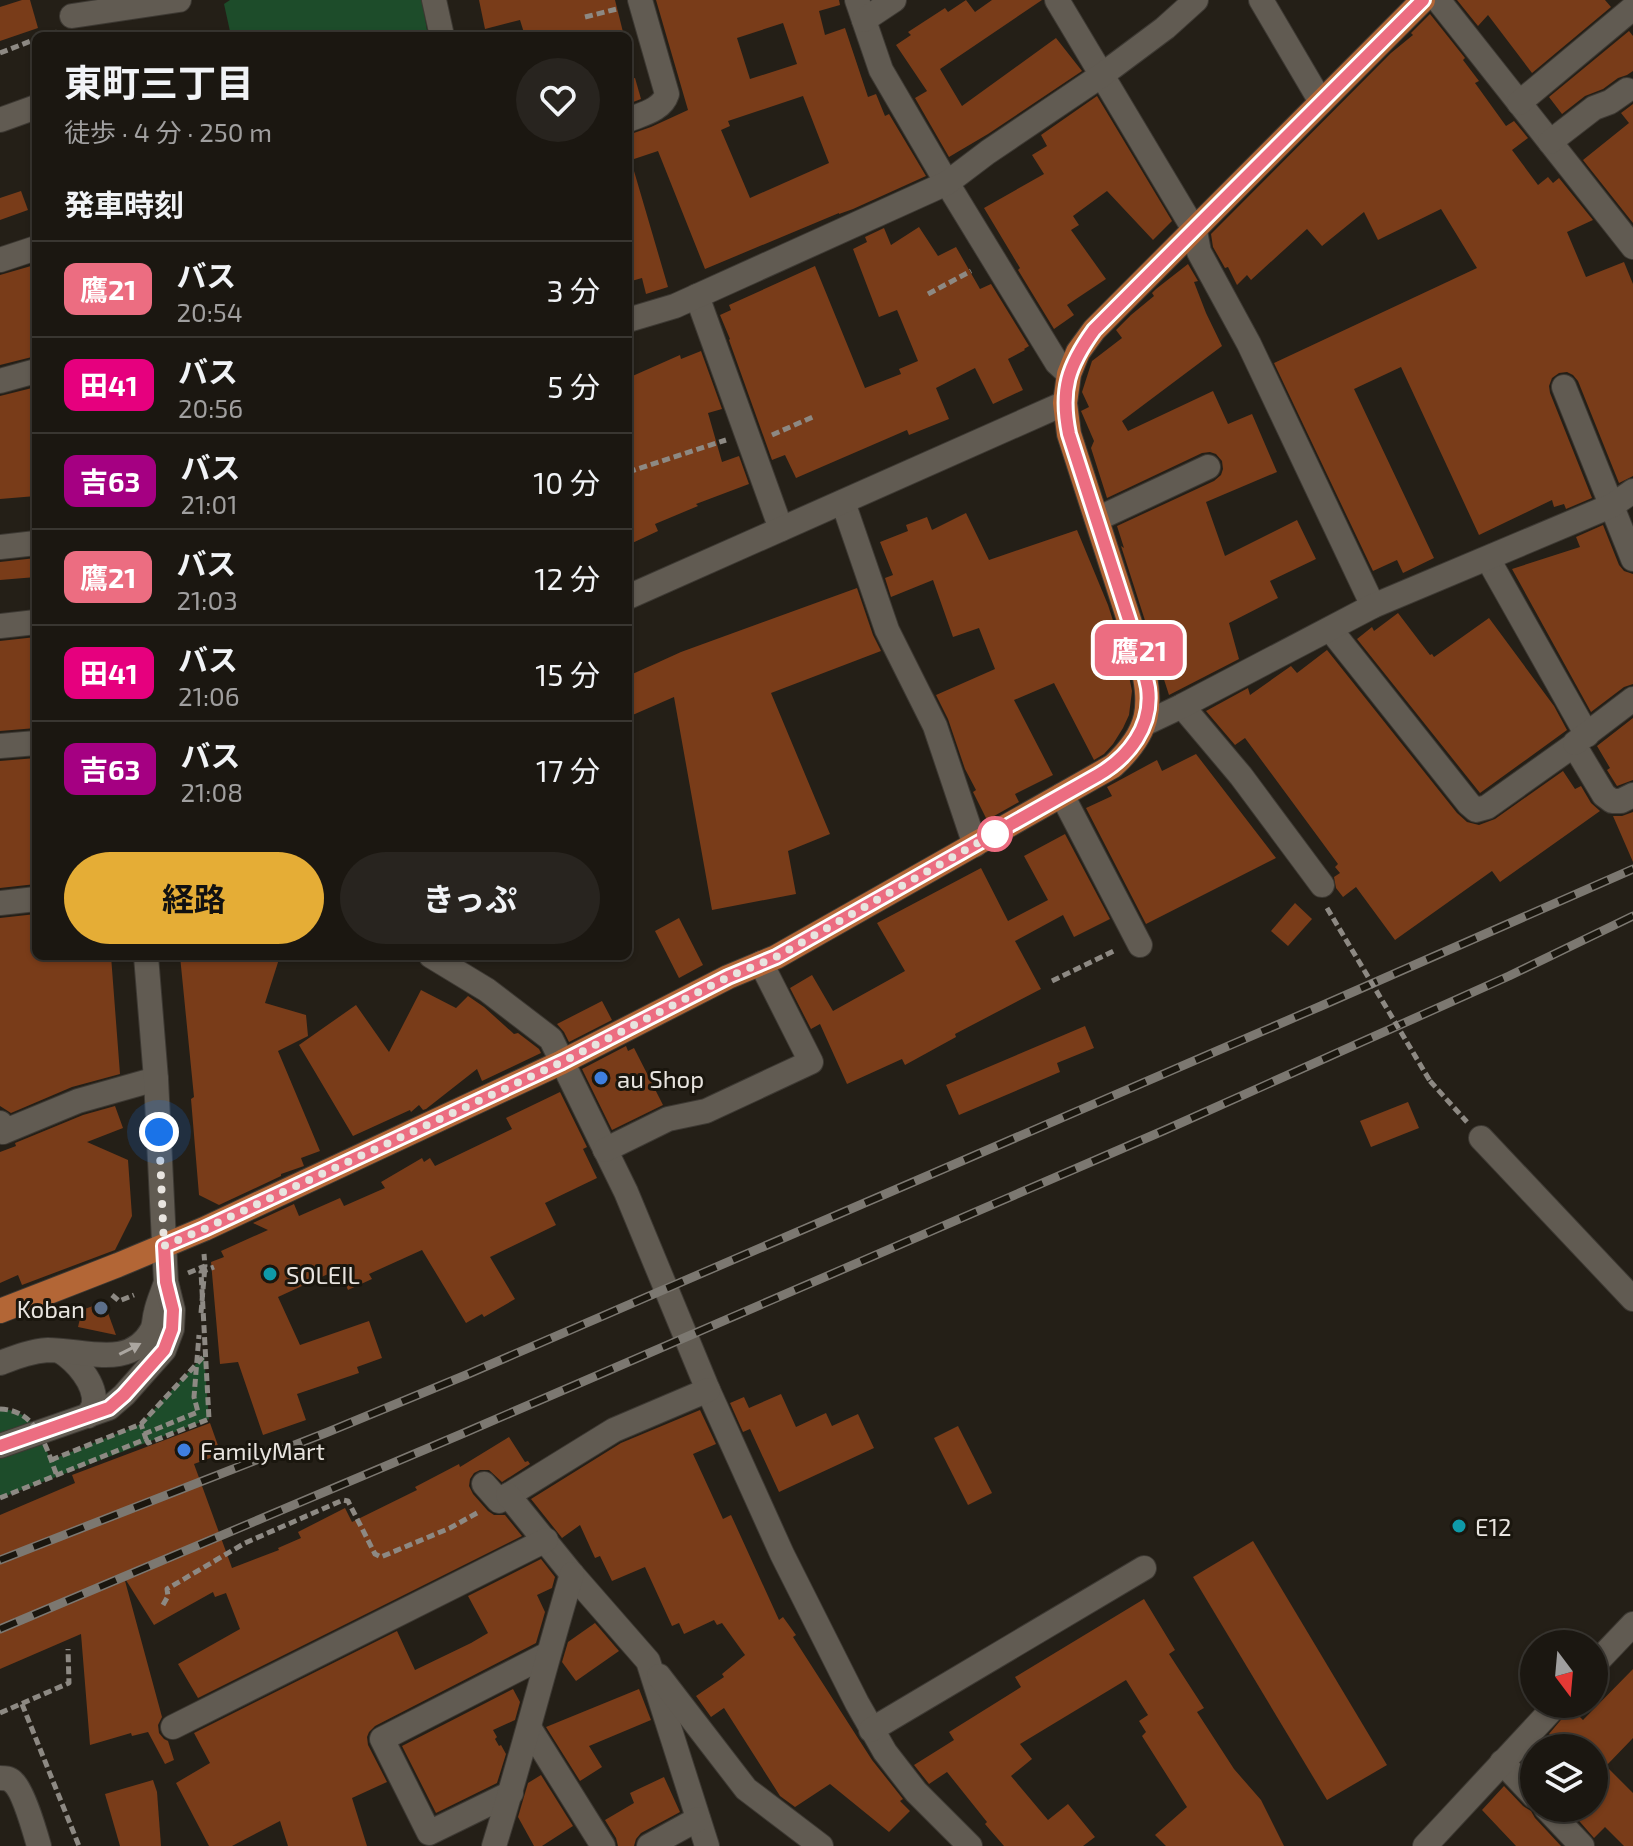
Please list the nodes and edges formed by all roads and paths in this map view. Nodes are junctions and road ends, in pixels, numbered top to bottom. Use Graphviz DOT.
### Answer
graph roads {
  1 [pos="179,0"];
  2 [pos="434,0"];
  3 [pos="640,0"];
  4 [pos="894,0"];
  5 [pos="1057,0"];
  6 [pos="1196,0"];
  7 [pos="1261,0"];
  8 [pos="1423,0"];
  9 [pos="1438,0"];
  10 [pos="1633,8"];
  11 [pos="860,10"];
  12 [pos="72,17"];
  13 [pos="441,32"];
  14 [pos="32,41"];
  15 [pos="0,53"];
  16 [pos="1102,75"];
  17 [pos="1627,90"];
  18 [pos="1321,102"];
  19 [pos="1519,103"];
  20 [pos="32,108"];
  21 [pos="632,118"];
  22 [pos="0,120"];
  23 [pos="1550,142"];
  24 [pos="947,183"];
  25 [pos="1195,231"];
  26 [pos="1633,247"];
  27 [pos="32,249"];
  28 [pos="994,259"];
  29 [pos="0,260"];
  30 [pos="928,294"];
  31 [pos="697,296"];
  32 [pos="632,319"];
  33 [pos="32,372"];
  34 [pos="1069,374"];
  35 [pos="0,381"];
  36 [pos="1564,387"];
  37 [pos="1065,403"];
  38 [pos="815,416"];
  39 [pos="748,439"];
  40 [pos="1208,467"];
  41 [pos="632,471"];
  42 [pos="1623,498"];
  43 [pos="843,502"];
  44 [pos="1097,519"];
  45 [pos="781,529"];
  46 [pos="32,543"];
  47 [pos="0,547"];
  48 [pos="1488,559"];
  49 [pos="1633,559"];
  50 [pos="632,595"];
  51 [pos="1373,606"];
  52 [pos="32,622"];
  53 [pos="0,626"];
  54 [pos="1330,629"];
  55 [pos="1633,699"];
  56 [pos="1182,706"];
  57 [pos="1144,724"];
  58 [pos="1580,740"];
  59 [pos="32,743"];
  60 [pos="0,746"];
  61 [pos="1062,795"];
  62 [pos="1633,795"];
  63 [pos="975,845"];
  64 [pos="1324,895"];
  65 [pos="32,899"];
  66 [pos="0,903"];
  67 [pos="1139,942"];
  68 [pos="146,960"];
  69 [pos="438,960"];
  70 [pos="761,963"];
  71 [pos="1052,981"];
  72 [pos="562,1062"];
  73 [pos="156,1079"];
  74 [pos="0,1123"];
  75 [pos="1481,1138"];
  76 [pos="605,1150"];
  77 [pos="164,1246"];
  78 [pos="214,1267"];
  79 [pos="166,1282"];
  80 [pos="1633,1299"];
  81 [pos="0,1311"];
  82 [pos="60,1351"];
  83 [pos="204,1355"];
  84 [pos="0,1363"];
  85 [pos="708,1390"];
  86 [pos="195,1402"];
  87 [pos="0,1409"];
  88 [pos="88,1416"];
  89 [pos="141,1424"];
  90 [pos="145,1437"];
  91 [pos="0,1446"];
  92 [pos="51,1460"];
  93 [pos="57,1476"];
  94 [pos="501,1495"];
  95 [pos="0,1498"];
  96 [pos="546,1540"];
  97 [pos="1144,1568"];
  98 [pos="572,1574"];
  99 [pos="163,1605"];
  100 [pos="1633,1624"];
  101 [pos="68,1649"];
  102 [pos="1608,1650"];
  103 [pos="548,1654"];
  104 [pos="648,1661"];
  105 [pos="22,1704"];
  106 [pos="0,1713"];
  107 [pos="1544,1718"];
  108 [pos="173,1727"];
  109 [pos="530,1729"];
  110 [pos="871,1730"];
  111 [pos="1502,1762"];
  112 [pos="0,1778"];
  113 [pos="1520,1781"];
  114 [pos="511,1793"];
  115 [pos="698,1819"];
  116 [pos="1559,1822"];
  117 [pos="36,1841"];
  118 [pos="79,1846"];
  119 [pos="494,1846"];
  120 [pos="603,1846"];
  121 [pos="649,1846"];
  122 [pos="707,1846"];
  123 [pos="821,1846"];
  124 [pos="970,1846"];
  125 [pos="1425,1846"];
  126 [pos="1582,1846"];
  1 -- 12 [label="street"];
  2 -- 13 [label="street"];
  3 -- 21 [label="street"];
  4 -- 11 [label="street"];
  5 -- 16 [label="street"];
  6 -- 16 [label="street"];
  7 -- 18 [label="street"];
  8 -- 18 [label="main road"];
  9 -- 19 [label="street"];
  10 -- 19 [label="street"];
  11 -- 24 [label="street"];
  14 -- 15 [label="path"];
  16 -- 24 [label="street"];
  16 -- 25 [label="street"];
  17 -- 23 [label="street"];
  18 -- 25 [label="main road"];
  19 -- 23 [label="street"];
  20 -- 22 [label="street"];
  23 -- 26 [label="street"];
  24 -- 28 [label="street"];
  24 -- 31 [label="street"];
  25 -- 34 [label="main road"];
  25 -- 51 [label="street"];
  27 -- 29 [label="street"];
  28 -- 30 [label="path"];
  28 -- 34 [label="street"];
  31 -- 32 [label="street"];
  31 -- 39 [label="street"];
  33 -- 35 [label="street"];
  34 -- 37 [label="main road"];
  36 -- 42 [label="street"];
  37 -- 43 [label="street"];
  37 -- 44 [label="main road"];
  38 -- 39 [label="path"];
  39 -- 41 [label="path"];
  39 -- 45 [label="street"];
  40 -- 44 [label="street"];
  42 -- 48 [label="street"];
  42 -- 49 [label="street"];
  43 -- 45 [label="street"];
  43 -- 63 [label="street"];
  44 -- 57 [label="main road"];
  45 -- 50 [label="street"];
  46 -- 47 [label="street"];
  48 -- 51 [label="street"];
  48 -- 58 [label="street"];
  51 -- 54 [label="street"];
  52 -- 53 [label="street"];
  54 -- 56 [label="street"];
  54 -- 58 [label="street"];
  55 -- 58 [label="street"];
  56 -- 57 [label="street"];
  56 -- 64 [label="street"];
  57 -- 61 [label="main road"];
  58 -- 62 [label="street"];
  59 -- 60 [label="street"];
  61 -- 63 [label="main road"];
  61 -- 67 [label="street"];
  63 -- 70 [label="main road"];
  64 -- 75 [label="path, bridge"];
  65 -- 66 [label="street"];
  67 -- 71 [label="path"];
  68 -- 73 [label="street"];
  69 -- 72 [label="street"];
  70 -- 72 [label="main road"];
  70 -- 76 [label="street"];
  72 -- 76 [label="street"];
  72 -- 77 [label="main road"];
  73 -- 74 [label="street"];
  73 -- 77 [label="street"];
  75 -- 80 [label="street"];
  76 -- 85 [label="street"];
  77 -- 79 [label="street"];
  77 -- 81 [label="main road"];
  78 -- 83 [label="path, bridge"];
  82 -- 79 [label="street, one-way"];
  79 -- 88 [label="street"];
  82 -- 84 [label="street"];
  82 -- 88 [label="street"];
  83 -- 89 [label="path, bridge"];
  83 -- 90 [label="path, bridge"];
  85 -- 94 [label="street"];
  85 -- 110 [label="street"];
  86 -- 90 [label="path"];
  87 -- 92 [label="path, bridge"];
  88 -- 91 [label="street"];
  89 -- 90 [label="path, bridge"];
  89 -- 92 [label="path, bridge"];
  90 -- 93 [label="path"];
  92 -- 93 [label="path, bridge"];
  93 -- 95 [label="path"];
  94 -- 96 [label="street"];
  94 -- 99 [label="path"];
  96 -- 98 [label="street"];
  96 -- 108 [label="street"];
  97 -- 110 [label="street"];
  98 -- 103 [label="street"];
  98 -- 104 [label="street"];
  100 -- 102 [label="street"];
  101 -- 105 [label="path"];
  103 -- 109 [label="street"];
  103 -- 114 [label="street"];
  104 -- 115 [label="street"];
  104 -- 123 [label="street"];
  105 -- 106 [label="path"];
  105 -- 118 [label="path"];
  107 -- 111 [label="street"];
  109 -- 114 [label="street"];
  109 -- 120 [label="street"];
  110 -- 124 [label="street"];
  111 -- 113 [label="street"];
  111 -- 125 [label="street"];
  112 -- 117 [label="street"];
  114 -- 119 [label="street"];
  115 -- 121 [label="street"];
  115 -- 122 [label="street"];
  116 -- 126 [label="street"];
}
